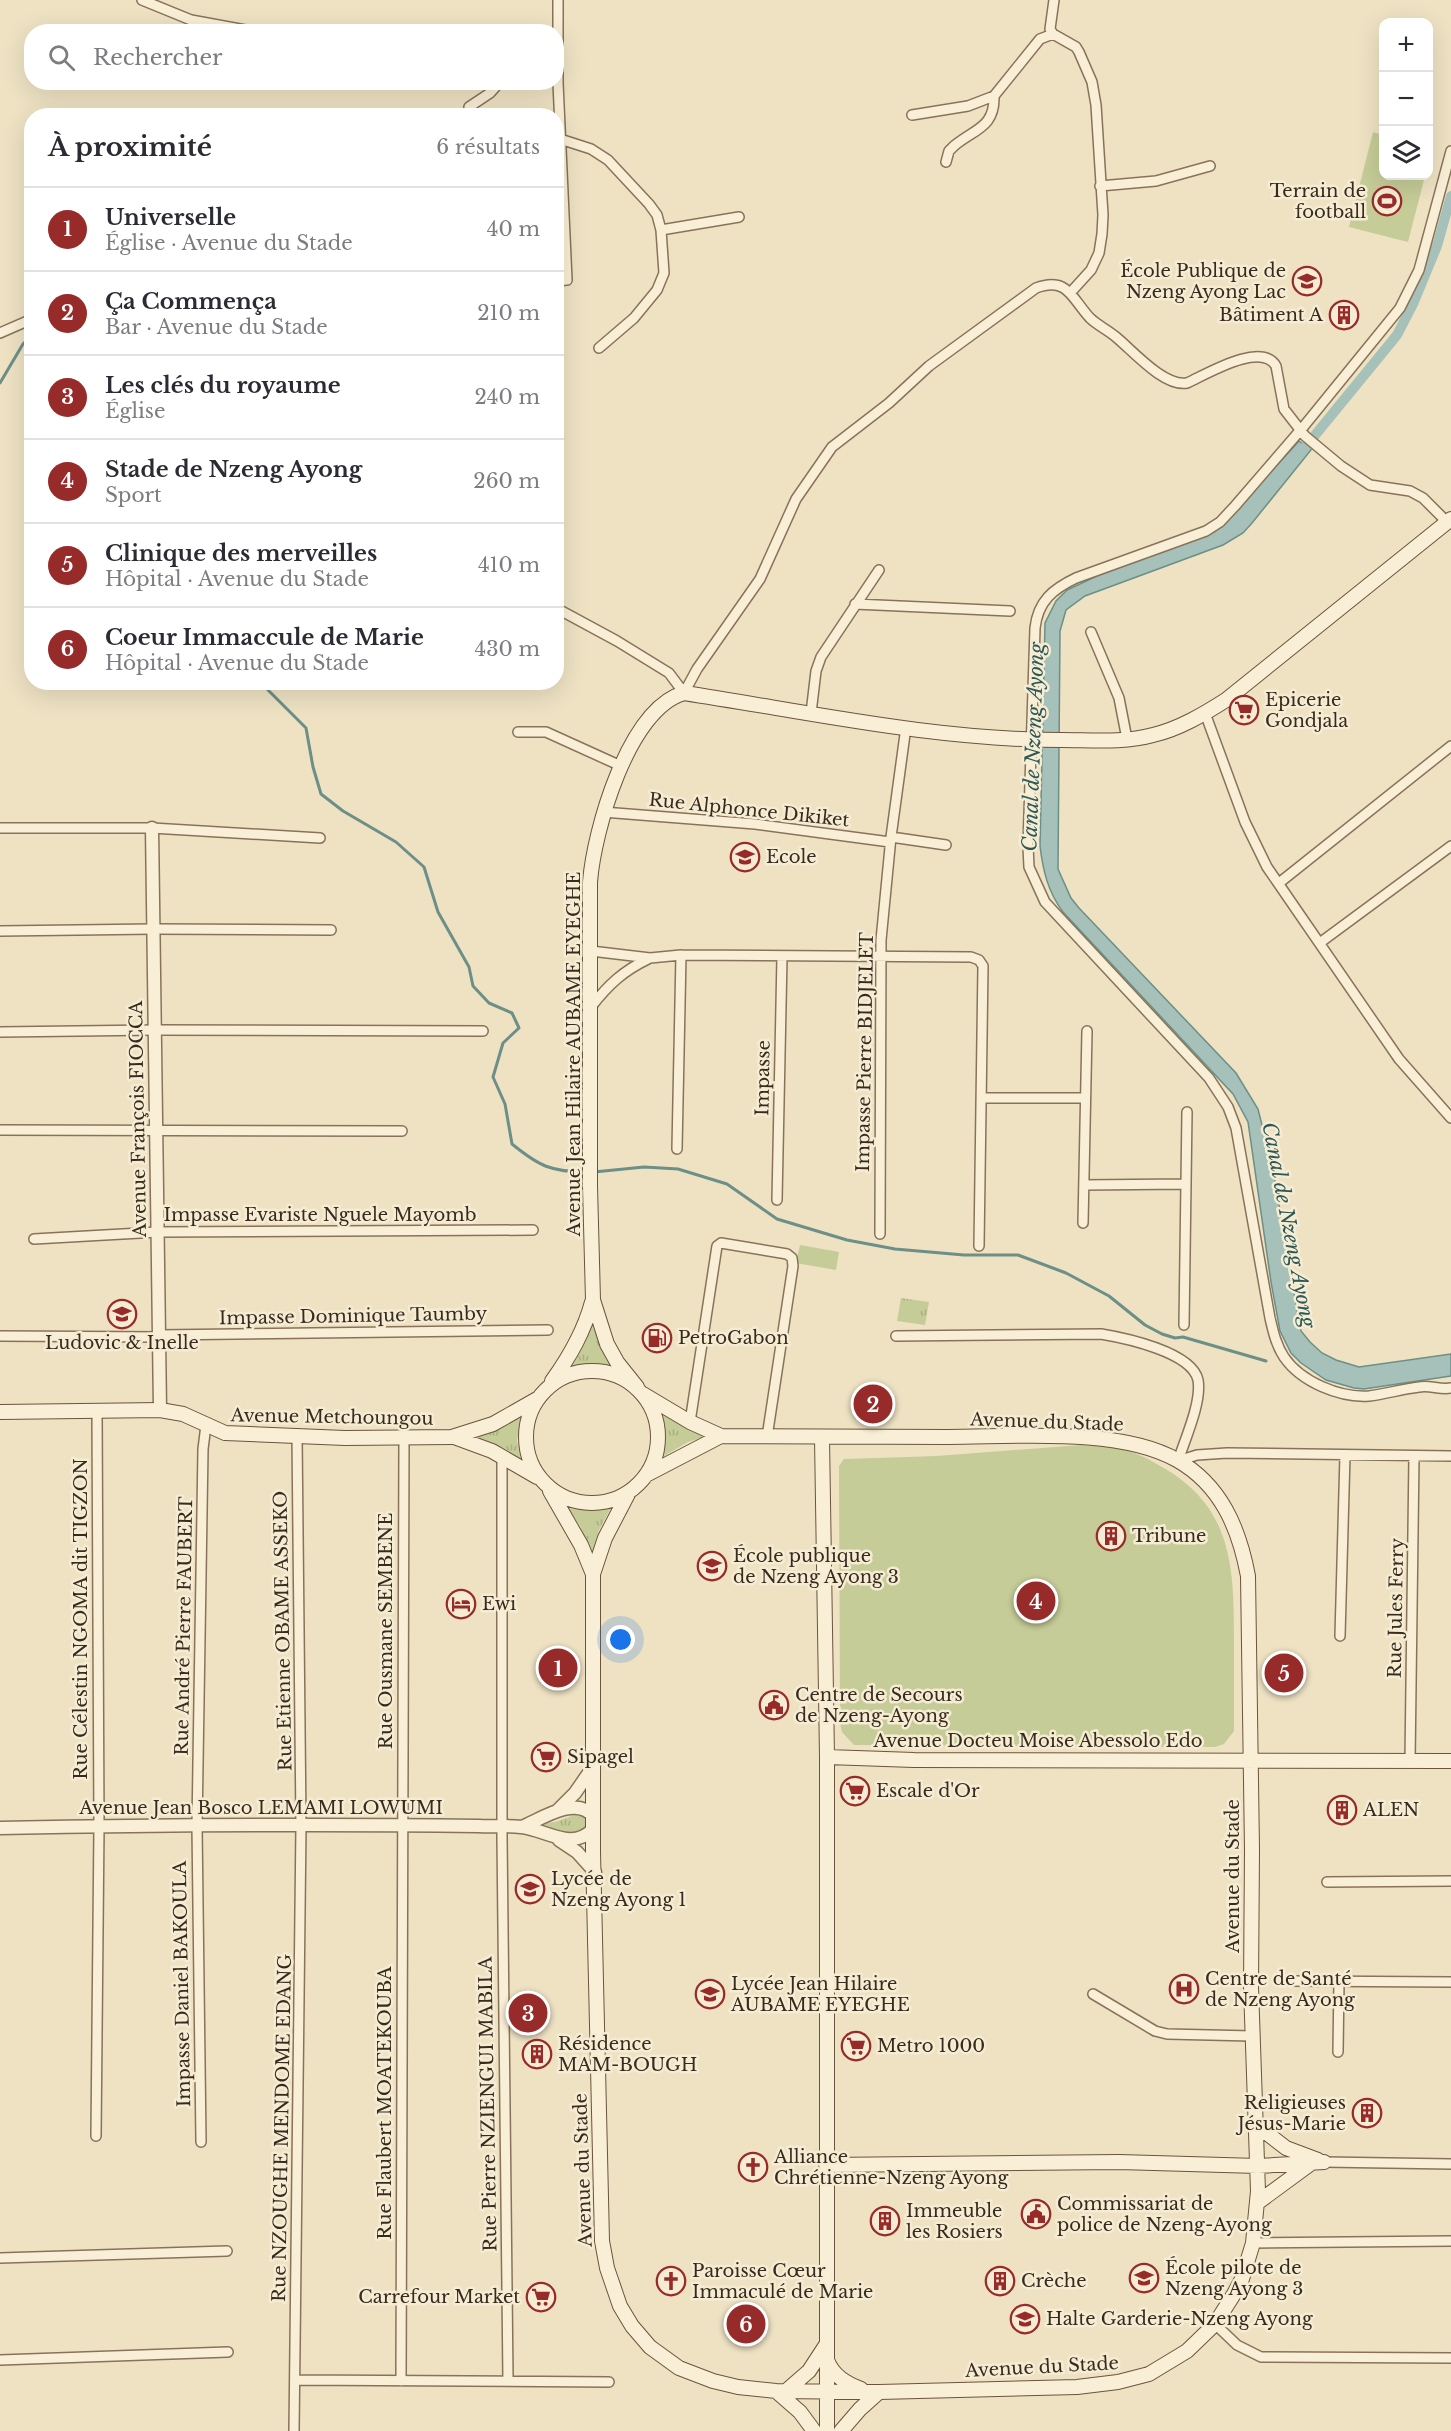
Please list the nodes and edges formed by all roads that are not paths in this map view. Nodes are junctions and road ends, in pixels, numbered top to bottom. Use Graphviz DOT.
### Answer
graph roads {
  1 [pos="142,0"];
  2 [pos="558,0"];
  3 [pos="1054,0"];
  4 [pos="213,24"];
  5 [pos="557,24"];
  6 [pos="1053,34"];
  7 [pos="493,90"];
  8 [pos="556,90"];
  9 [pos="994,96"];
  10 [pos="469,107"];
  11 [pos="557,108"];
  12 [pos="912,115"];
  13 [pos="564,140"];
  14 [pos="1451,151"];
  15 [pos="946,162"];
  16 [pos="1210,166"];
  17 [pos="1100,186"];
  18 [pos="740,218"];
  19 [pos="564,220"];
  20 [pos="661,230"];
  21 [pos="564,280"];
  22 [pos="1071,292"];
  23 [pos="24,322"];
  24 [pos="0,333"];
  25 [pos="599,348"];
  26 [pos="1302,434"];
  27 [pos="1449,520"];
  28 [pos="879,570"];
  29 [pos="855,604"];
  30 [pos="1010,611"];
  31 [pos="564,612"];
  32 [pos="1091,632"];
  33 [pos="684,693"];
  34 [pos="811,713"];
  35 [pos="1205,713"];
  36 [pos="906,727"];
  37 [pos="518,732"];
  38 [pos="1035,740"];
  39 [pos="1127,740"];
  40 [pos="1451,746"];
  41 [pos="621,766"];
  42 [pos="603,812"];
  43 [pos="0,828"];
  44 [pos="152,828"];
  45 [pos="320,838"];
  46 [pos="891,840"];
  47 [pos="946,845"];
  48 [pos="1451,846"];
  49 [pos="1279,883"];
  50 [pos="154,929"];
  51 [pos="330,930"];
  52 [pos="0,931"];
  53 [pos="1321,942"];
  54 [pos="591,951"];
  55 [pos="681,956"];
  56 [pos="782,957"];
  57 [pos="650,958"];
  58 [pos="880,958"];
  59 [pos="590,1008"];
  60 [pos="155,1030"];
  61 [pos="483,1031"];
  62 [pos="1087,1031"];
  63 [pos="0,1032"];
  64 [pos="981,1098"];
  65 [pos="1085,1098"];
  66 [pos="1187,1112"];
  67 [pos="1451,1118"];
  68 [pos="0,1130"];
  69 [pos="156,1131"];
  70 [pos="402,1131"];
  71 [pos="677,1149"];
  72 [pos="1185,1184"];
  73 [pos="1084,1185"];
  74 [pos="777,1200"];
  75 [pos="1083,1223"];
  76 [pos="533,1230"];
  77 [pos="158,1232"];
  78 [pos="880,1234"];
  79 [pos="34,1239"];
  80 [pos="979,1246"];
  81 [pos="592,1300"];
  82 [pos="1184,1325"];
  83 [pos="548,1330"];
  84 [pos="0,1336"];
  85 [pos="159,1336"];
  86 [pos="896,1336"];
  87 [pos="549,1386"];
  88 [pos="1451,1388"];
  89 [pos="640,1390"];
  90 [pos="537,1399"];
  91 [pos="160,1410"];
  92 [pos="97,1411"];
  93 [pos="0,1412"];
  94 [pos="690,1422"];
  95 [pos="206,1425"];
  96 [pos="297,1436"];
  97 [pos="721,1436"];
  98 [pos="452,1437"];
  99 [pos="767,1437"];
  100 [pos="404,1438"];
  101 [pos="822,1438"];
  102 [pos="1345,1455"];
  103 [pos="502,1456"];
  104 [pos="1414,1456"];
  105 [pos="1451,1456"];
  106 [pos="1178,1461"];
  107 [pos="646,1475"];
  108 [pos="544,1484"];
  109 [pos="629,1492"];
  110 [pos="593,1574"];
  111 [pos="1340,1636"];
  112 [pos="827,1757"];
  113 [pos="1250,1760"];
  114 [pos="1410,1761"];
  115 [pos="1451,1761"];
  116 [pos="593,1767"];
  117 [pos="555,1813"];
  118 [pos="593,1823"];
  119 [pos="301,1825"];
  120 [pos="401,1825"];
  121 [pos="99,1826"];
  122 [pos="197,1826"];
  123 [pos="502,1827"];
  124 [pos="522,1827"];
  125 [pos="0,1828"];
  126 [pos="550,1835"];
  127 [pos="595,1872"];
  128 [pos="1451,1881"];
  129 [pos="1327,1882"];
  130 [pos="1290,1981"];
  131 [pos="1339,1982"];
  132 [pos="1451,1982"];
  133 [pos="1093,1994"];
  134 [pos="1252,2036"];
  135 [pos="1338,2052"];
  136 [pos="1255,2124"];
  137 [pos="96,2136"];
  138 [pos="201,2142"];
  139 [pos="1324,2162"];
  140 [pos="1226,2164"];
  141 [pos="1451,2164"];
  142 [pos="826,2165"];
  143 [pos="1258,2166"];
  144 [pos="1257,2197"];
  145 [pos="1451,2241"];
  146 [pos="1253,2243"];
  147 [pos="227,2251"];
  148 [pos="0,2258"];
  149 [pos="1215,2324"];
  150 [pos="826,2343"];
  151 [pos="228,2352"];
  152 [pos="826,2358"];
  153 [pos="1451,2358"];
  154 [pos="0,2360"];
  155 [pos="295,2380"];
  156 [pos="508,2380"];
  157 [pos="401,2381"];
  158 [pos="609,2382"];
  159 [pos="781,2391"];
  160 [pos="826,2391"];
  161 [pos="873,2392"];
  162 [pos="294,2431"];
  163 [pos="814,2431"];
  164 [pos="826,2431"];
  165 [pos="841,2431"];
  1 -- 4 [label="street"];
  2 -- 5 [label="street"];
  3 -- 6 [label="street"];
  6 -- 9 [label="street"];
  6 -- 17 [label="street"];
  7 -- 10 [label="street"];
  8 -- 11 [label="street"];
  9 -- 12 [label="street"];
  9 -- 15 [label="street"];
  13 -- 20 [label="street"];
  14 -- 26 [label="street"];
  16 -- 17 [label="street"];
  17 -- 22 [label="street"];
  18 -- 20 [label="street"];
  19 -- 21 [label="street"];
  20 -- 25 [label="street"];
  22 -- 26 [label="street"];
  22 -- 33 [label="street"];
  23 -- 24 [label="street"];
  26 -- 27 [label="street"];
  26 -- 38 [label="street"];
  27 -- 35 [label="main road"];
  28 -- 29 [label="street"];
  29 -- 30 [label="street"];
  29 -- 34 [label="street"];
  31 -- 33 [label="street"];
  32 -- 39 [label="street"];
  33 -- 34 [label="main road"];
  33 -- 41 [label="main road, Avenue Jean Hilaire AUBAME EYEGHE"];
  34 -- 36 [label="main road"];
  35 -- 39 [label="main road"];
  35 -- 49 [label="street"];
  36 -- 38 [label="main road"];
  36 -- 46 [label="street, Impasse Pierre BIDJELET"];
  37 -- 41 [label="street"];
  38 -- 39 [label="main road"];
  38 -- 88 [label="street"];
  40 -- 49 [label="street"];
  41 -- 42 [label="main road, Avenue Jean Hilaire AUBAME EYEGHE"];
  42 -- 46 [label="street, Rue Alphonce Dikiket"];
  42 -- 54 [label="main road, Avenue Jean Hilaire AUBAME EYEGHE"];
  43 -- 44 [label="street"];
  44 -- 45 [label="street"];
  44 -- 50 [label="street, Avenue François FIOCCA"];
  46 -- 47 [label="street, Rue Alphonce Dikiket"];
  46 -- 58 [label="street, Impasse Pierre BIDJELET"];
  48 -- 53 [label="street"];
  49 -- 53 [label="street"];
  50 -- 51 [label="street"];
  50 -- 52 [label="street"];
  50 -- 60 [label="street, Avenue François FIOCCA"];
  53 -- 67 [label="street"];
  54 -- 57 [label="street"];
  54 -- 59 [label="main road, Avenue Jean Hilaire AUBAME EYEGHE"];
  55 -- 56 [label="street"];
  55 -- 57 [label="street"];
  55 -- 71 [label="street"];
  56 -- 58 [label="street"];
  56 -- 74 [label="street, Impasse"];
  57 -- 59 [label="street"];
  58 -- 64 [label="street"];
  58 -- 78 [label="street, Impasse Pierre BIDJELET"];
  59 -- 81 [label="main road, Avenue Jean Hilaire AUBAME EYEGHE"];
  60 -- 61 [label="street"];
  60 -- 63 [label="street"];
  60 -- 69 [label="street, Avenue François FIOCCA"];
  62 -- 65 [label="street"];
  64 -- 65 [label="street"];
  64 -- 80 [label="street"];
  65 -- 73 [label="street"];
  66 -- 72 [label="street"];
  68 -- 69 [label="street"];
  69 -- 70 [label="street"];
  69 -- 77 [label="street, Avenue François FIOCCA"];
  72 -- 73 [label="street"];
  72 -- 82 [label="street"];
  73 -- 75 [label="street"];
  76 -- 77 [label="street, Impasse Evariste Nguele Mayomb"];
  77 -- 79 [label="street, Impasse Evariste Nguele Mayomb"];
  77 -- 85 [label="street, Avenue François FIOCCA"];
  81 -- 87 [label="main road"];
  81 -- 89 [label="main road"];
  83 -- 85 [label="street, Impasse Dominique Taumby"];
  84 -- 85 [label="street, Impasse Dominique Taumby"];
  85 -- 91 [label="street, Avenue François FIOCCA"];
  86 -- 106 [label="street"];
  87 -- 89 [label="main road"];
  87 -- 90 [label="main road"];
  89 -- 94 [label="main road"];
  89 -- 107 [label="main road"];
  90 -- 98 [label="main road"];
  90 -- 108 [label="main road"];
  91 -- 92 [label="main road, Avenue Metchoungou"];
  91 -- 95 [label="main road, Avenue Metchoungou"];
  92 -- 93 [label="main road, Avenue Metchoungou"];
  92 -- 121 [label="street, Rue Célestin NGOMA dit TIGZON"];
  94 -- 97 [label="main road"];
  94 -- 99 [label="street"];
  95 -- 96 [label="main road, Avenue Metchoungou"];
  95 -- 122 [label="street, Rue André Pierre FAUBERT"];
  96 -- 100 [label="main road, Avenue Metchoungou"];
  96 -- 119 [label="street, Rue Etienne OBAME ASSEKO"];
  97 -- 99 [label="main road, Avenue du Stade"];
  97 -- 107 [label="main road"];
  98 -- 100 [label="main road, Avenue Metchoungou"];
  98 -- 103 [label="main road"];
  99 -- 101 [label="main road, Avenue du Stade"];
  100 -- 120 [label="street, Rue Ousmane SEMBENE"];
  101 -- 106 [label="main road, Avenue du Stade"];
  101 -- 112 [label="main road"];
  102 -- 104 [label="street"];
  102 -- 106 [label="street"];
  102 -- 111 [label="street"];
  103 -- 108 [label="main road"];
  103 -- 123 [label="street, Rue Pierre NZIENGUI MABILA"];
  104 -- 105 [label="street"];
  104 -- 114 [label="street, Rue Jules Ferry"];
  106 -- 113 [label="main road, Avenue du Stade"];
  107 -- 109 [label="main road"];
  108 -- 109 [label="main road"];
  108 -- 110 [label="main road"];
  109 -- 110 [label="main road"];
  110 -- 116 [label="main road, Avenue du Stade"];
  112 -- 113 [label="main road, Avenue Docteu Moise Abessolo Edo"];
  112 -- 142 [label="main road"];
  113 -- 114 [label="main road, Avenue Docteu Moise Abessolo Edo"];
  113 -- 134 [label="main road, Avenue du Stade"];
  114 -- 115 [label="main road, Avenue Docteu Moise Abessolo Edo"];
  116 -- 117 [label="street"];
  116 -- 118 [label="main road, Avenue du Stade"];
  117 -- 118 [label="street"];
  117 -- 124 [label="street"];
  118 -- 126 [label="street"];
  118 -- 127 [label="main road, Avenue du Stade"];
  119 -- 120 [label="street, Avenue Jean Bosco LEMAMI LOWUMI"];
  119 -- 122 [label="street, Avenue Jean Bosco LEMAMI LOWUMI"];
  119 -- 155 [label="street, Rue NZOUGHE MENDOME EDANG"];
  120 -- 123 [label="street, Avenue Jean Bosco LEMAMI LOWUMI"];
  120 -- 157 [label="street, Rue Flaubert MOATEKOUBA"];
  121 -- 122 [label="street, Avenue Jean Bosco LEMAMI LOWUMI"];
  121 -- 125 [label="street, Avenue Jean Bosco LEMAMI LOWUMI"];
  121 -- 137 [label="street, Rue Célestin NGOMA dit TIGZON"];
  122 -- 138 [label="street, Impasse Daniel BAKOULA"];
  123 -- 124 [label="street, Avenue Jean Bosco LEMAMI LOWUMI"];
  123 -- 156 [label="street, Rue Pierre NZIENGUI MABILA"];
  124 -- 126 [label="street"];
  126 -- 127 [label="street"];
  127 -- 159 [label="main road, Avenue du Stade"];
  128 -- 129 [label="street"];
  130 -- 131 [label="street"];
  131 -- 132 [label="street"];
  131 -- 135 [label="street"];
  133 -- 134 [label="street"];
  134 -- 136 [label="main road, Avenue du Stade"];
  136 -- 139 [label="main road"];
  136 -- 140 [label="main road"];
  136 -- 143 [label="main road, Avenue du Stade"];
  139 -- 141 [label="street"];
  139 -- 143 [label="main road"];
  139 -- 144 [label="main road"];
  140 -- 142 [label="main road"];
  140 -- 143 [label="main road"];
  140 -- 144 [label="main road"];
  142 -- 150 [label="main road"];
  143 -- 144 [label="main road, Avenue du Stade"];
  144 -- 146 [label="main road, Avenue du Stade"];
  145 -- 146 [label="street"];
  146 -- 149 [label="main road, Avenue du Stade"];
  147 -- 148 [label="street"];
  149 -- 153 [label="street"];
  149 -- 161 [label="main road, Avenue du Stade"];
  150 -- 152 [label="main road"];
  150 -- 159 [label="main road"];
  151 -- 154 [label="street"];
  152 -- 160 [label="main road"];
  152 -- 161 [label="main road"];
  155 -- 157 [label="street"];
  155 -- 162 [label="street, Rue NZOUGHE MENDOME EDANG"];
  156 -- 157 [label="street"];
  156 -- 158 [label="street"];
  159 -- 160 [label="main road, Avenue du Stade"];
  159 -- 163 [label="main road"];
  160 -- 161 [label="main road, Avenue du Stade"];
  160 -- 164 [label="main road"];
  161 -- 165 [label="main road"];
}
